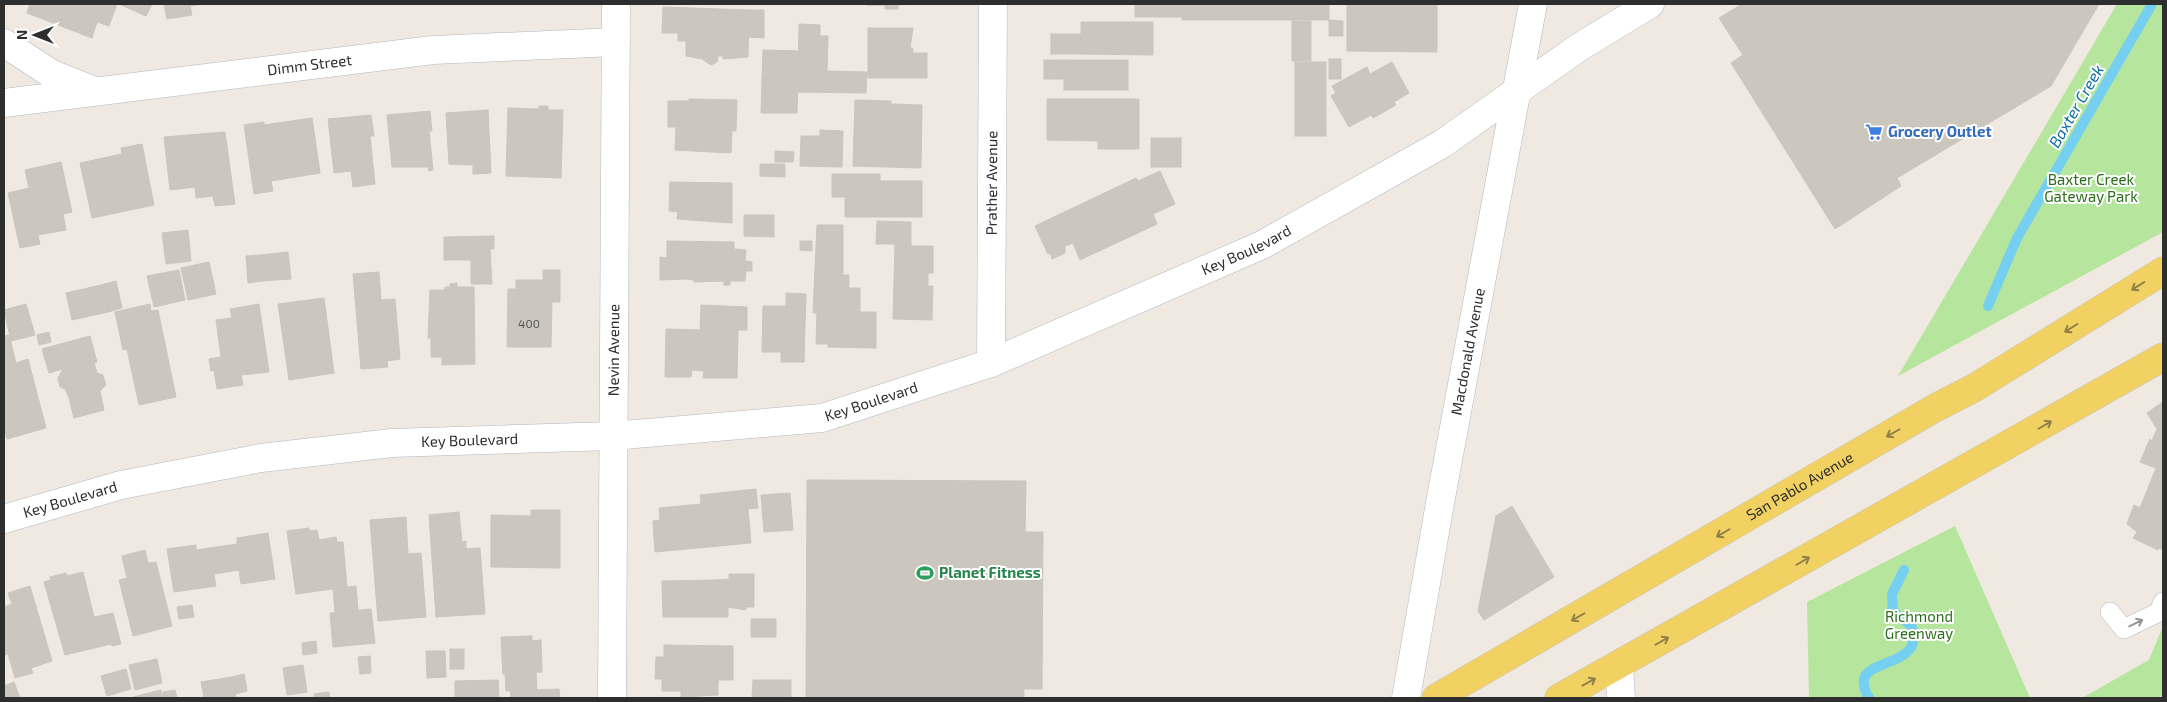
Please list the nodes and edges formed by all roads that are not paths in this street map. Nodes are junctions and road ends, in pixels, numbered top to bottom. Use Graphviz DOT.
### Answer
graph roads {
  1 [pos="616,4"];
  2 [pos="993,4"];
  3 [pos="1533,4"];
  4 [pos="1650,4"];
  5 [pos="616,42"];
  6 [pos="4,43"];
  7 [pos="1518,89"];
  8 [pos="93,90"];
  9 [pos="4,103"];
  10 [pos="2163,271"];
  11 [pos="2163,357"];
  12 [pos="991,363"];
  13 [pos="612,436"];
  14 [pos="4,519"];
  15 [pos="2163,602"];
  16 [pos="2110,612"];
  17 [pos="1620,665"];
  18 [pos="612,698"];
  19 [pos="1406,698"];
  20 [pos="1436,698"];
  21 [pos="1559,698"];
  22 [pos="1620,698"];
  1 -- 5 [label="street, Nevin Avenue"];
  2 -- 12 [label="street, Prather Avenue"];
  3 -- 7 [label="street, Macdonald Avenue"];
  4 -- 7 [label="street, Key Boulevard"];
  5 -- 8 [label="street, Dimm Street"];
  5 -- 13 [label="street, Nevin Avenue"];
  6 -- 8 [label="street"];
  7 -- 12 [label="street, Key Boulevard"];
  7 -- 19 [label="street, Macdonald Avenue"];
  8 -- 9 [label="street, Dimm Street"];
  10 -- 20 [label="main road, San Pablo Avenue, one-way"];
  17 -- 11 [label="main road, one-way"];
  12 -- 13 [label="street, Key Boulevard"];
  13 -- 14 [label="street, Key Boulevard"];
  13 -- 18 [label="street, Nevin Avenue"];
  16 -- 15 [label="lane, one-way"];
  21 -- 17 [label="main road, one-way"];
  17 -- 22 [label="street"];
}
